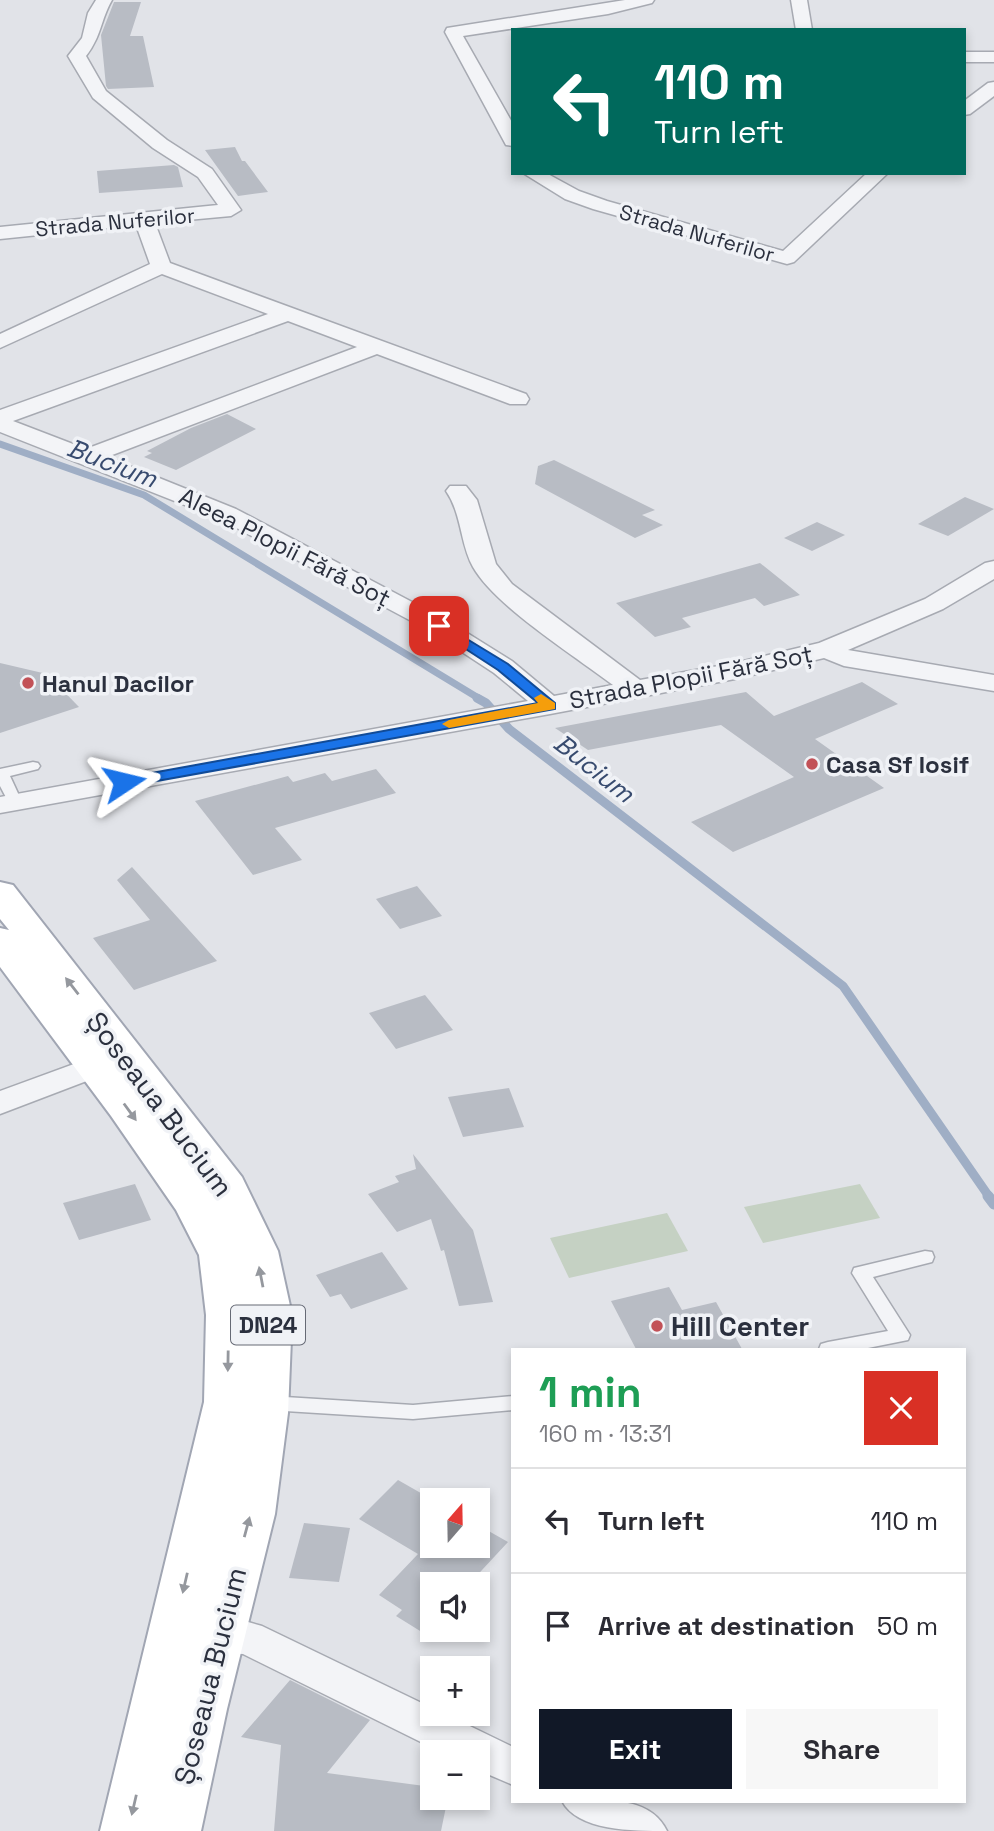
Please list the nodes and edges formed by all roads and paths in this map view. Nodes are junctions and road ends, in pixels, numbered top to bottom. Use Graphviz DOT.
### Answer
graph roads {
  1 [pos="104,0"];
  2 [pos="646,0"];
  3 [pos="799,0"];
  4 [pos="804,28"];
  5 [pos="966,57"];
  6 [pos="994,57"];
  7 [pos="994,87"];
  8 [pos="966,108"];
  9 [pos="511,137"];
  10 [pos="536,175"];
  11 [pos="876,175"];
  12 [pos="144,220"];
  13 [pos="0,233"];
  14 [pos="161,267"];
  15 [pos="288,314"];
  16 [pos="0,342"];
  17 [pos="379,346"];
  18 [pos="518,399"];
  19 [pos="0,418"];
  20 [pos="0,424"];
  21 [pos="86,457"];
  22 [pos="458,491"];
  23 [pos="994,568"];
  24 [pos="828,649"];
  25 [pos="994,683"];
  26 [pos="634,689"];
  27 [pos="550,706"];
  28 [pos="33,766"];
  29 [pos="7,804"];
  30 [pos="0,893"];
  31 [pos="0,940"];
  32 [pos="110,1060"];
  33 [pos="0,1103"];
  34 [pos="925,1257"];
  35 [pos="833,1348"];
  36 [pos="246,1402"];
  37 [pos="511,1403"];
  38 [pos="173,1634"];
  39 [pos="219,1636"];
  40 [pos="511,1766"];
  41 [pos="587,1803"];
  42 [pos="128,1831"];
  43 [pos="173,1831"];
  44 [pos="645,1831"];
  1 -- 12 [label="street, Strada Nuferilor"];
  2 -- 9 [label="street"];
  3 -- 4 [label="street"];
  5 -- 6 [label="street"];
  7 -- 8 [label="street"];
  10 -- 11 [label="street, Strada Nuferilor"];
  12 -- 13 [label="street, Strada Nuferilor"];
  12 -- 14 [label="street"];
  14 -- 15 [label="street"];
  14 -- 16 [label="street"];
  15 -- 17 [label="street"];
  15 -- 19 [label="street"];
  17 -- 18 [label="street"];
  17 -- 21 [label="street"];
  20 -- 21 [label="street, Aleea Plopii Fără Soț"];
  21 -- 27 [label="street, Aleea Plopii Fără Soț"];
  22 -- 26 [label="street"];
  23 -- 24 [label="street, Strada Plopii Fără Soț"];
  24 -- 25 [label="street"];
  24 -- 26 [label="street, Strada Plopii Fără Soț"];
  26 -- 27 [label="street, Strada Plopii Fără Soț"];
  27 -- 29 [label="street, Strada Plopii Fără Soț"];
  28 -- 29 [label="lane"];
  32 -- 30 [label="main road, Șoseaua Bucium / DN24, one-way"];
  31 -- 32 [label="main road, Șoseaua Bucium / DN24"];
  32 -- 33 [label="street"];
  32 -- 36 [label="main road, Șoseaua Bucium / DN24"];
  34 -- 35 [label="lane"];
  36 -- 37 [label="lane"];
  36 -- 38 [label="main road, Șoseaua Bucium / DN24, one-way"];
  39 -- 36 [label="main road, Șoseaua Bucium / DN24, one-way"];
  38 -- 39 [label="street"];
  38 -- 42 [label="main road, Șoseaua Bucium / DN24, one-way"];
  39 -- 40 [label="street"];
  39 -- 43 [label="main road, Șoseaua Bucium / DN24"];
  41 -- 44 [label="street"];
}
